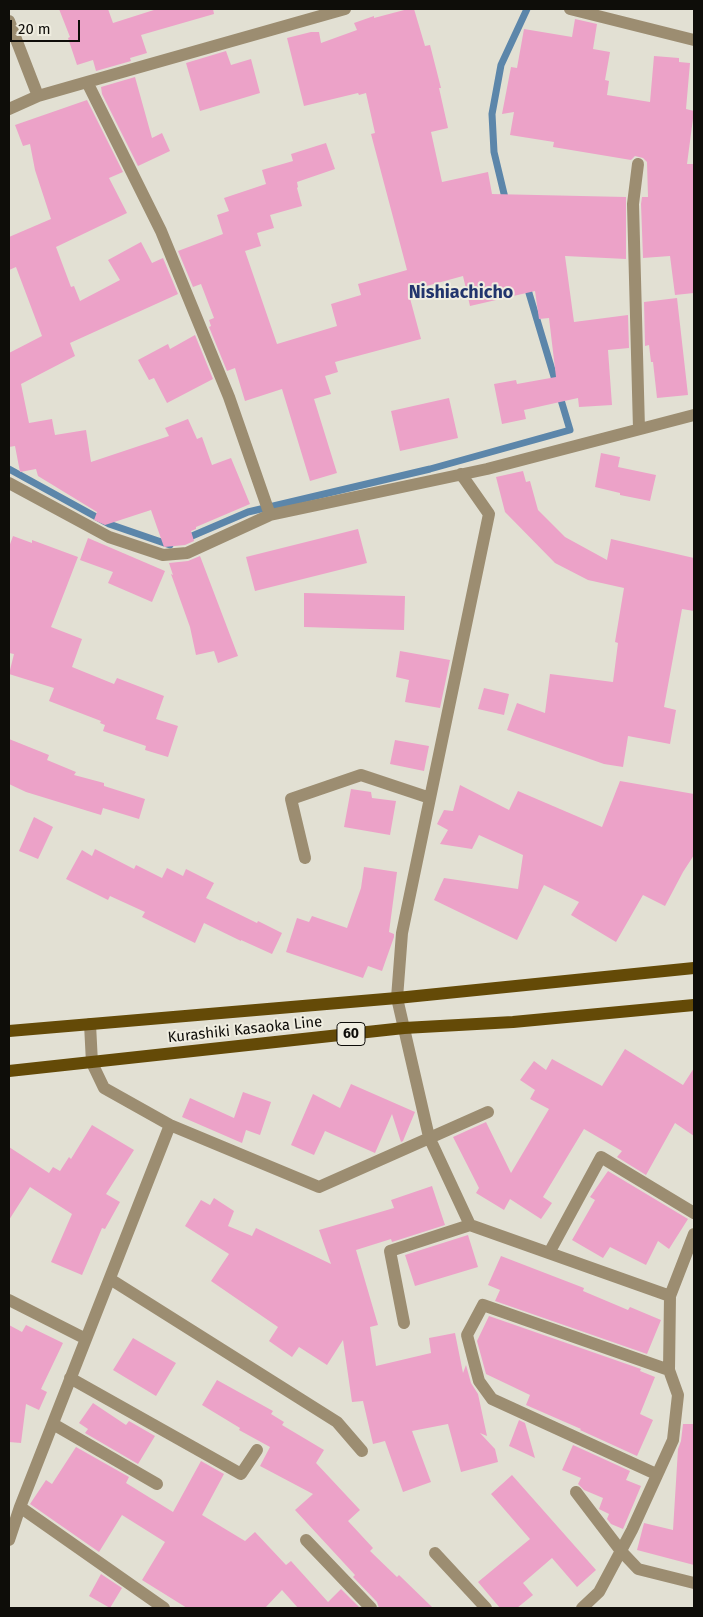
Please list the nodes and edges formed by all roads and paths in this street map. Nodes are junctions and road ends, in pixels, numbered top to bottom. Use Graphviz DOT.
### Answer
graph roads {
  1 [pos="345,9"];
  2 [pos="570,9"];
  3 [pos="9,21"];
  4 [pos="694,40"];
  5 [pos="87,82"];
  6 [pos="38,96"];
  7 [pos="9,109"];
  8 [pos="638,164"];
  9 [pos="694,415"];
  10 [pos="639,430"];
  11 [pos="461,474"];
  12 [pos="9,483"];
  13 [pos="270,515"];
  14 [pos="430,798"];
  15 [pos="304,858"];
  16 [pos="694,968"];
  17 [pos="397,998"];
  18 [pos="694,1005"];
  19 [pos="90,1024"];
  20 [pos="404,1028"];
  21 [pos="9,1031"];
  22 [pos="92,1063"];
  23 [pos="9,1071"];
  24 [pos="488,1112"];
  25 [pos="170,1125"];
  26 [pos="429,1138"];
  27 [pos="694,1213"];
  28 [pos="470,1225"];
  29 [pos="694,1234"];
  30 [pos="549,1253"];
  31 [pos="110,1278"];
  32 [pos="670,1296"];
  33 [pos="9,1300"];
  34 [pos="404,1323"];
  35 [pos="86,1338"];
  36 [pos="669,1370"];
  37 [pos="70,1378"];
  38 [pos="53,1424"];
  39 [pos="257,1450"];
  40 [pos="362,1451"];
  41 [pos="656,1474"];
  42 [pos="157,1484"];
  43 [pos="576,1492"];
  44 [pos="20,1508"];
  45 [pos="9,1540"];
  46 [pos="306,1540"];
  47 [pos="621,1551"];
  48 [pos="435,1553"];
  49 [pos="694,1583"];
  50 [pos="164,1608"];
  51 [pos="371,1608"];
  52 [pos="486,1608"];
  53 [pos="582,1608"];
  1 -- 5 [label="street"];
  2 -- 4 [label="street"];
  3 -- 6 [label="street"];
  5 -- 6 [label="street"];
  5 -- 13 [label="street"];
  6 -- 7 [label="street"];
  8 -- 10 [label="street"];
  9 -- 10 [label="street"];
  10 -- 11 [label="street"];
  11 -- 13 [label="street"];
  11 -- 14 [label="street"];
  12 -- 13 [label="street"];
  14 -- 15 [label="street"];
  14 -- 17 [label="street"];
  16 -- 17 [label="main road, Kurashiki Kasaoka Line / 60"];
  17 -- 19 [label="main road, Kurashiki Kasaoka Line / 60"];
  17 -- 20 [label="street"];
  18 -- 20 [label="main road, Kurashiki Kasaoka Line / 60"];
  19 -- 21 [label="main road, Kurashiki Kasaoka Line / 60"];
  19 -- 22 [label="street"];
  20 -- 22 [label="main road, Kurashiki Kasaoka Line / 60"];
  20 -- 26 [label="street"];
  22 -- 23 [label="main road, Kurashiki Kasaoka Line / 60"];
  22 -- 25 [label="street"];
  24 -- 26 [label="street"];
  25 -- 26 [label="street"];
  25 -- 31 [label="street"];
  26 -- 28 [label="street"];
  27 -- 30 [label="street"];
  28 -- 30 [label="street"];
  28 -- 34 [label="street"];
  29 -- 32 [label="street"];
  30 -- 32 [label="street"];
  31 -- 35 [label="street"];
  31 -- 40 [label="street"];
  32 -- 36 [label="street"];
  33 -- 35 [label="street"];
  35 -- 37 [label="street"];
  36 -- 41 [label="street"];
  36 -- 41 [label="street"];
  37 -- 38 [label="street"];
  37 -- 39 [label="street"];
  38 -- 42 [label="street"];
  38 -- 44 [label="street"];
  41 -- 47 [label="street"];
  43 -- 47 [label="street"];
  44 -- 45 [label="street"];
  44 -- 50 [label="street"];
  46 -- 51 [label="street"];
  47 -- 49 [label="street"];
  47 -- 53 [label="street"];
  48 -- 52 [label="street"];
}
